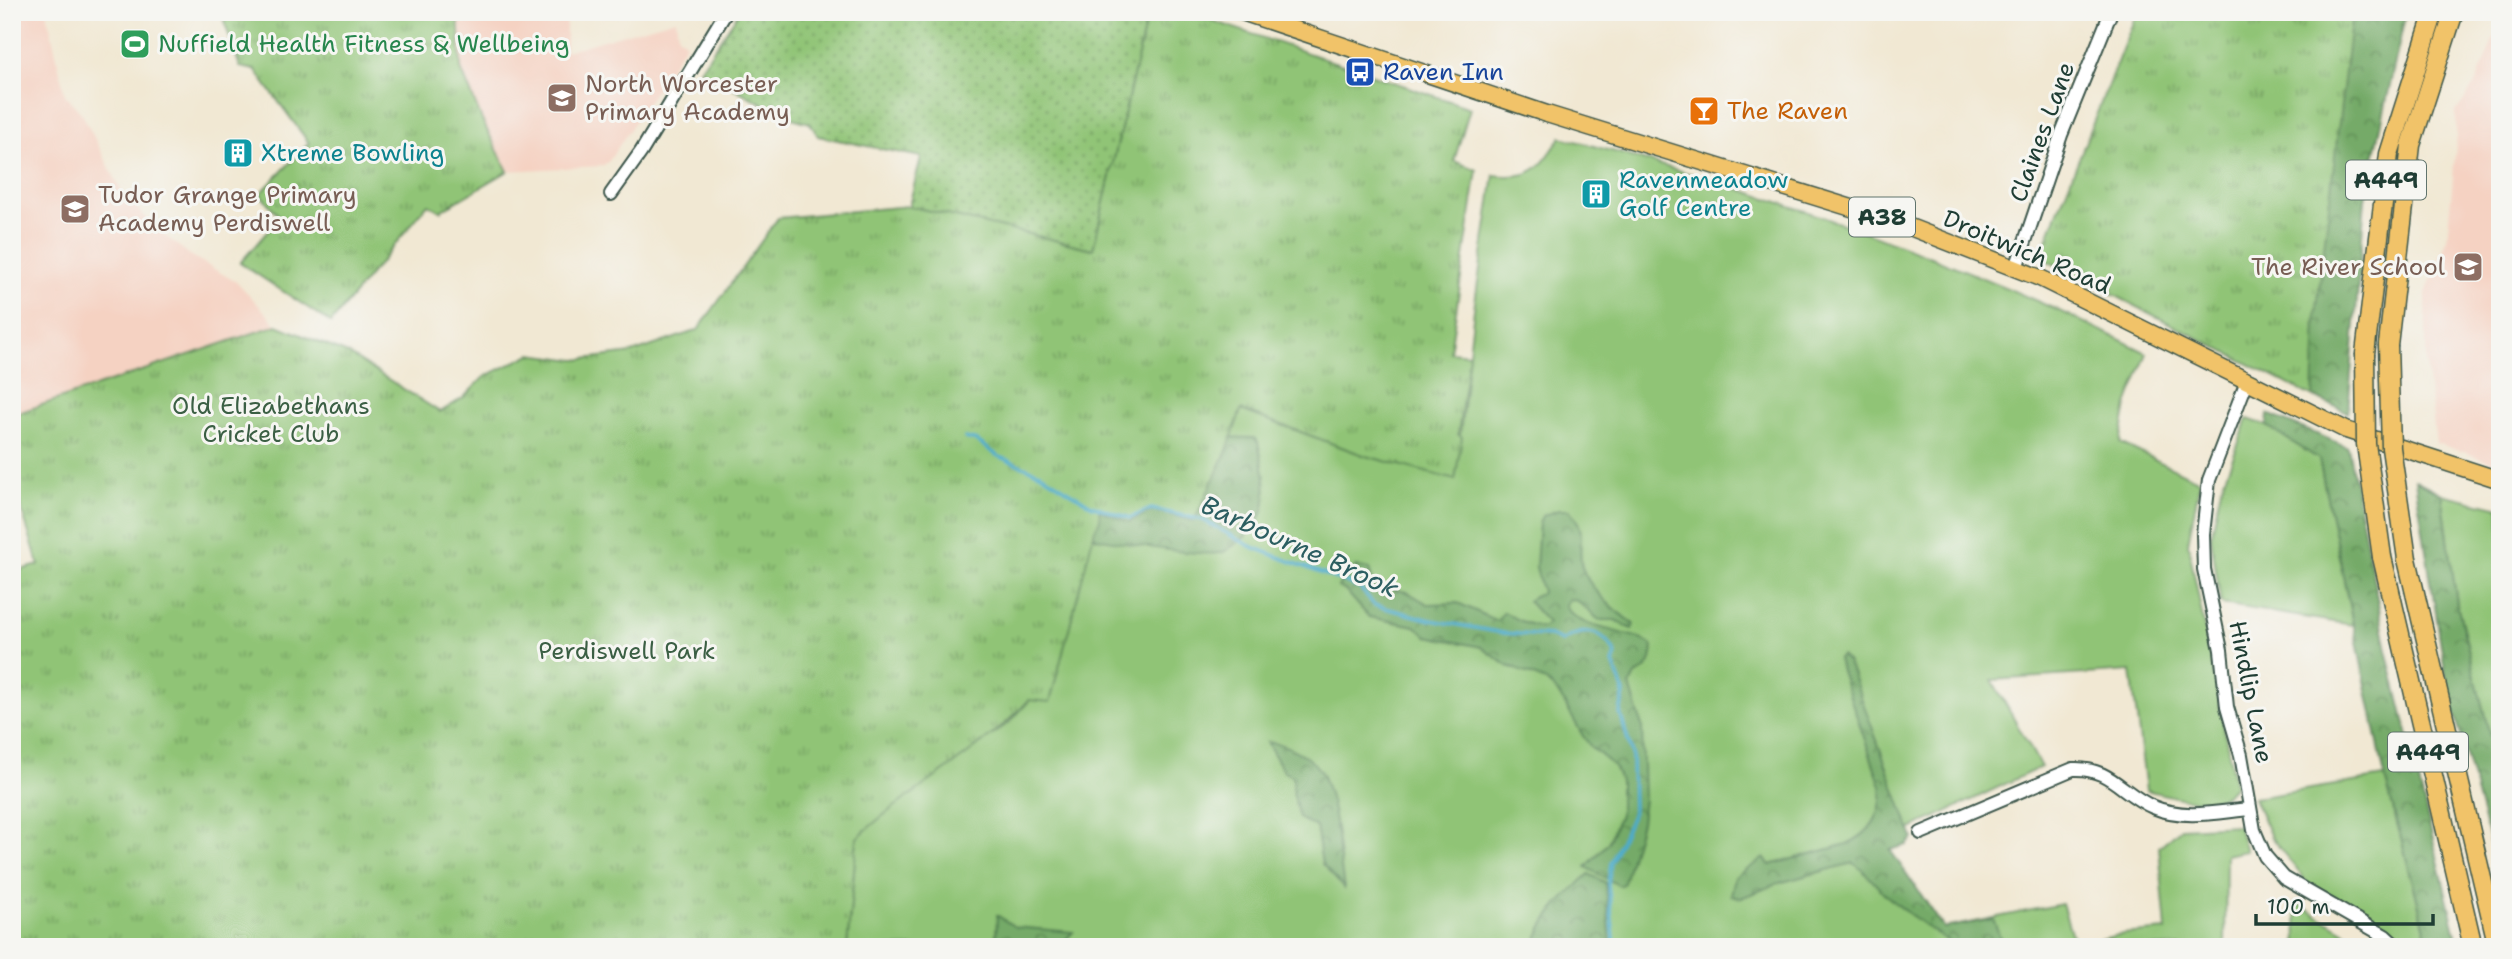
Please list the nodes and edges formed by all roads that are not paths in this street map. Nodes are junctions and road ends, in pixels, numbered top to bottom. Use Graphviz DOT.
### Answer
graph roads {
  1 [pos="726,12"];
  2 [pos="1242,12"];
  3 [pos="2111,12"];
  4 [pos="2434,12"];
  5 [pos="2454,12"];
  6 [pos="611,194"];
  7 [pos="2016,268"];
  8 [pos="2247,381"];
  9 [pos="2500,480"];
  10 [pos="2250,809"];
  11 [pos="1921,833"];
  12 [pos="2397,947"];
  13 [pos="2473,947"];
  14 [pos="2498,947"];
  1 -- 6 [label="street"];
  2 -- 7 [label="main road, Droitwich Road / A38"];
  3 -- 7 [label="street, Claines Lane"];
  4 -- 13 [label="highway, A449, bridge"];
  5 -- 14 [label="highway, A449, bridge"];
  7 -- 8 [label="main road, Droitwich Road / A38"];
  8 -- 9 [label="main road, Droitwich Road / A38"];
  8 -- 10 [label="street, Hindlip Lane"];
  10 -- 11 [label="street"];
  10 -- 12 [label="street, Hindlip Lane"];
}
